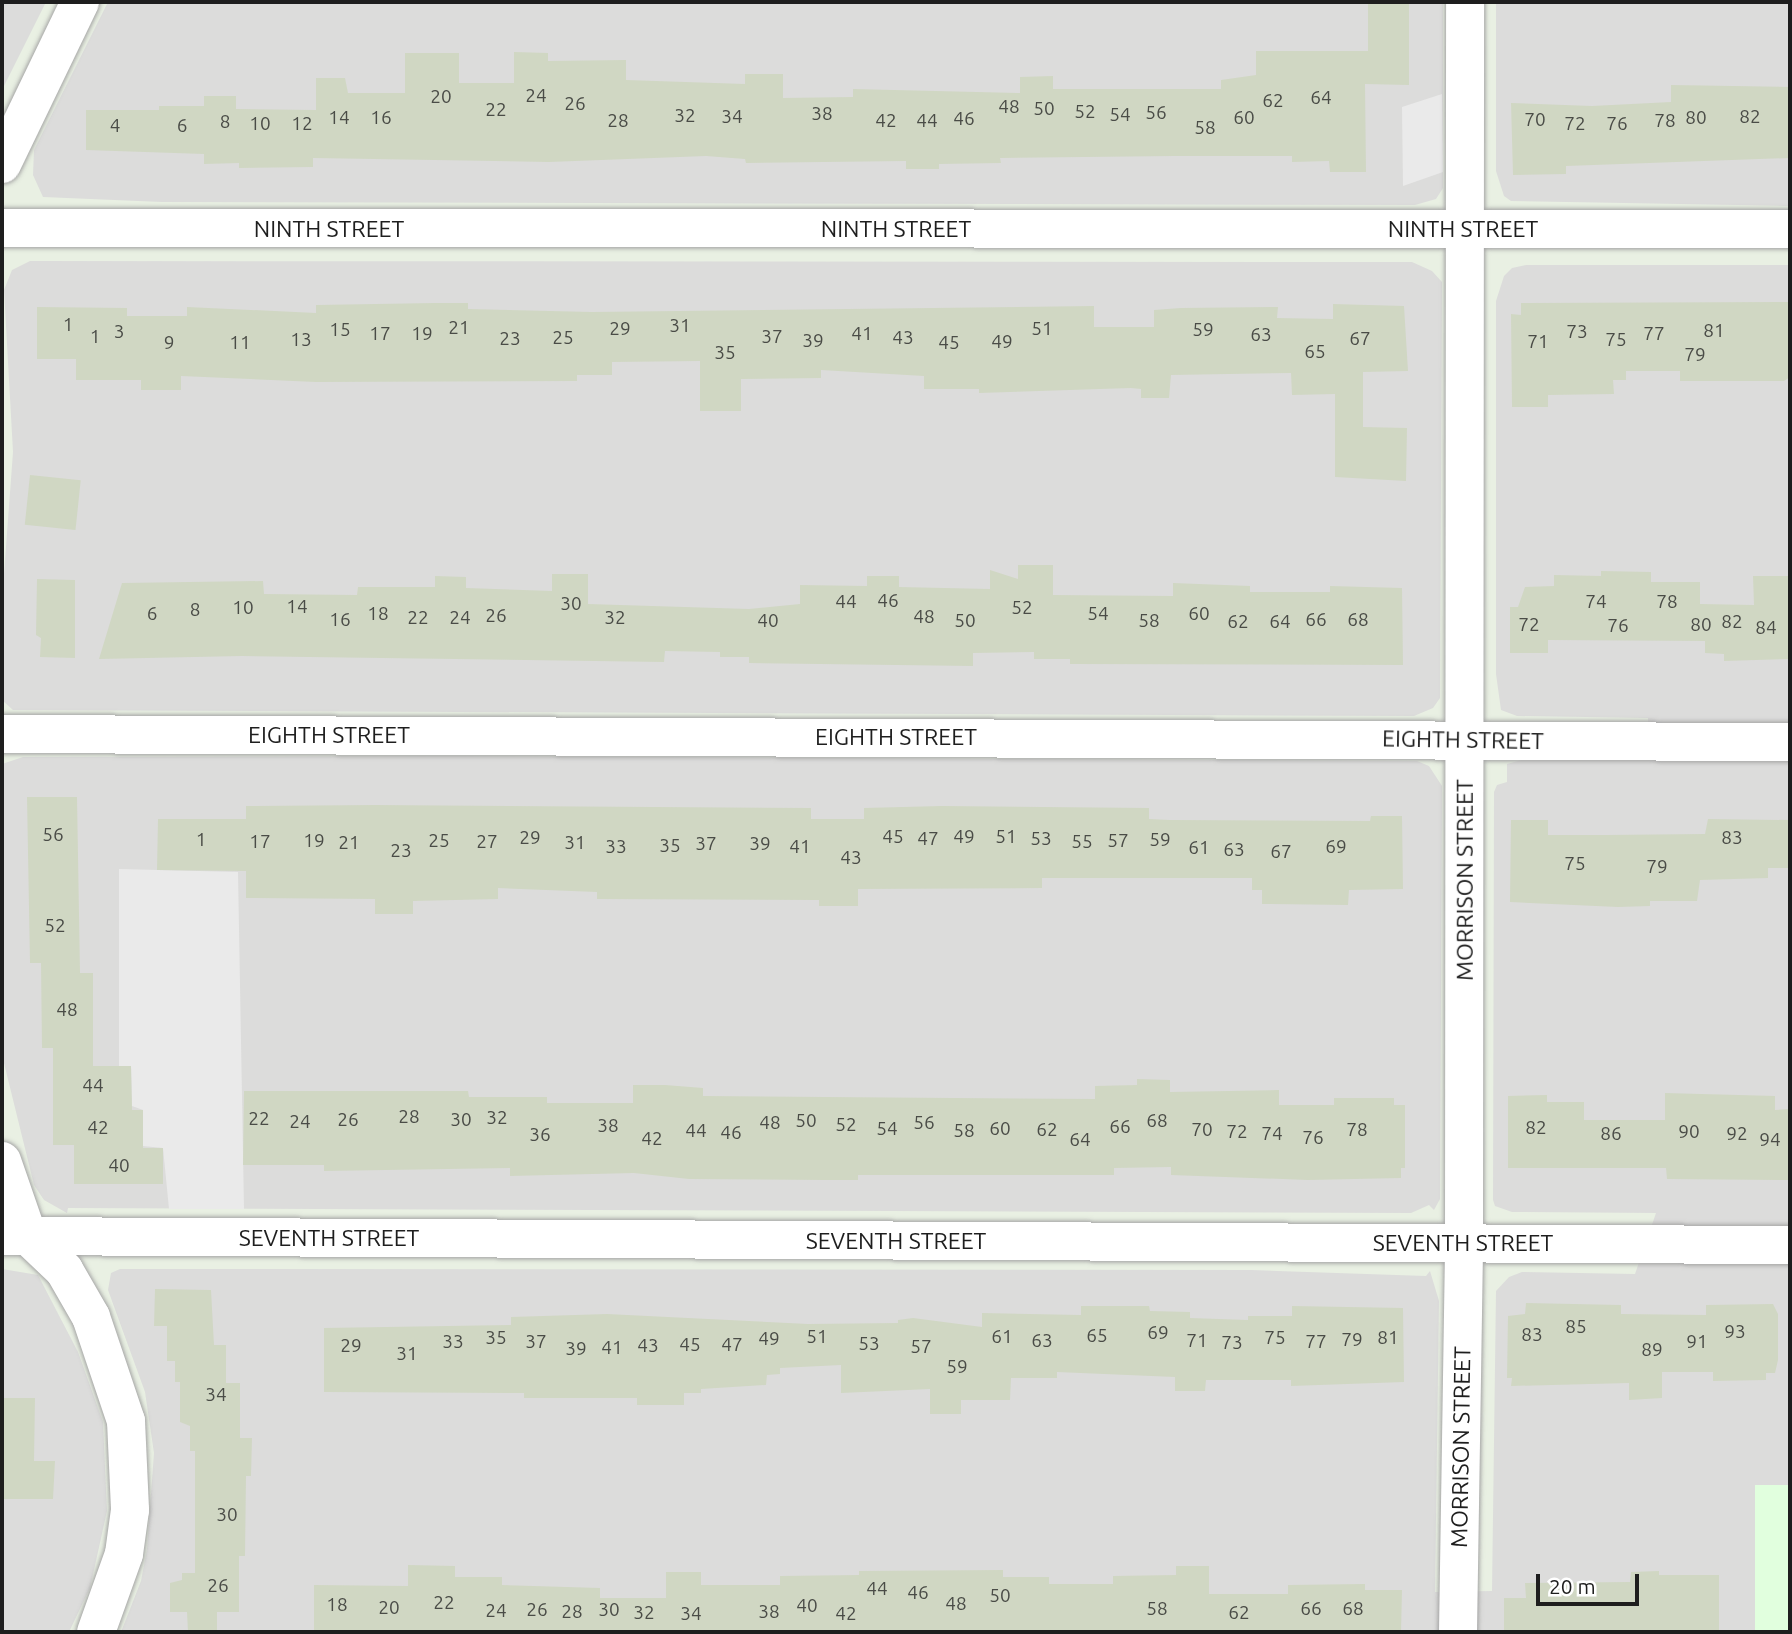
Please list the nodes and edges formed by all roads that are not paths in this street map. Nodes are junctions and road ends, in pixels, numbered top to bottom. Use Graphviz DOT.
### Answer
graph roads {
  1 [pos="80,2"];
  2 [pos="1465,2"];
  3 [pos="2,164"];
  4 [pos="2,228"];
  5 [pos="1464,229"];
  6 [pos="1790,229"];
  7 [pos="2,734"];
  8 [pos="1465,739"];
  9 [pos="1790,742"];
  10 [pos="2,1161"];
  11 [pos="15,1236"];
  12 [pos="1464,1244"];
  13 [pos="1790,1245"];
  14 [pos="96,1632"];
  15 [pos="1458,1632"];
  1 -- 3 [label="street"];
  2 -- 5 [label="street, MORRISON STREET"];
  4 -- 5 [label="street, NINTH STREET"];
  5 -- 6 [label="street, NINTH STREET"];
  5 -- 8 [label="street, MORRISON STREET"];
  7 -- 8 [label="street, EIGHTH STREET"];
  8 -- 9 [label="street, EIGHTH STREET"];
  8 -- 12 [label="street, MORRISON STREET"];
  10 -- 11 [label="street"];
  11 -- 12 [label="street, SEVENTH STREET"];
  11 -- 14 [label="street"];
  12 -- 13 [label="street, SEVENTH STREET"];
  12 -- 15 [label="street, MORRISON STREET"];
}
